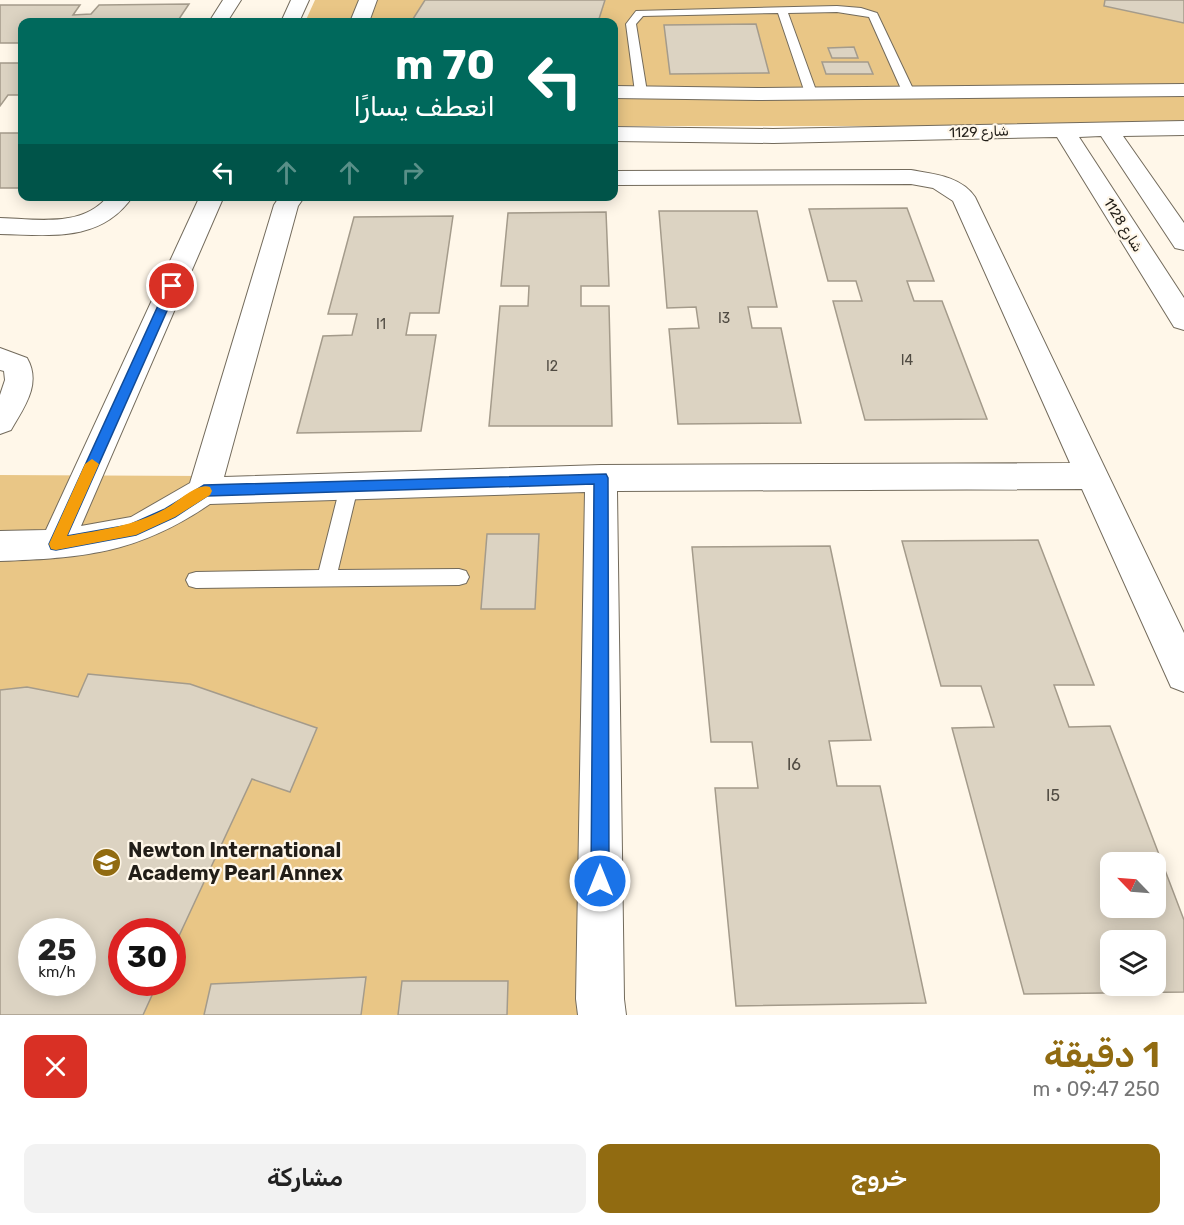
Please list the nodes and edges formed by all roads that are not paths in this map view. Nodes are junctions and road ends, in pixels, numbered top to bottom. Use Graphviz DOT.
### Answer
graph roads {
  1 [pos="232,0"];
  2 [pos="300,0"];
  3 [pos="368,0"];
  4 [pos="783,11"];
  5 [pos="221,18"];
  6 [pos="292,18"];
  7 [pos="361,18"];
  8 [pos="1184,90"];
  9 [pos="908,91"];
  10 [pos="618,92"];
  11 [pos="641,92"];
  12 [pos="811,93"];
  13 [pos="758,94"];
  14 [pos="1184,128"];
  15 [pos="1063,129"];
  16 [pos="1107,129"];
  17 [pos="618,134"];
  18 [pos="773,136"];
  19 [pos="618,178"];
  20 [pos="118,201"];
  21 [pos="210,201"];
  22 [pos="290,201"];
  23 [pos="0,226"];
  24 [pos="1184,242"];
  25 [pos="1184,320"];
  26 [pos="0,358"];
  27 [pos="0,422"];
  28 [pos="1092,476"];
  29 [pos="601,478"];
  30 [pos="349,487"];
  31 [pos="204,491"];
  32 [pos="56,544"];
  33 [pos="0,546"];
  34 [pos="459,577"];
  35 [pos="327,579"];
  36 [pos="196,580"];
  37 [pos="1184,674"];
  38 [pos="602,1015"];
  1 -- 5 [label="street"];
  2 -- 6 [label="street"];
  3 -- 7 [label="street"];
  4 -- 9 [label="lane"];
  4 -- 11 [label="lane"];
  4 -- 12 [label="lane"];
  8 -- 9 [label="street"];
  9 -- 12 [label="street"];
  10 -- 11 [label="street"];
  11 -- 13 [label="street"];
  12 -- 13 [label="street"];
  13 -- 18 [label="street"];
  14 -- 16 [label="street, شارع 1129"];
  15 -- 16 [label="street, شارع 1129"];
  15 -- 18 [label="street, شارع 1129"];
  15 -- 25 [label="street, شارع 1128"];
  16 -- 24 [label="street"];
  17 -- 18 [label="street, شارع 1129"];
  19 -- 28 [label="street"];
  20 -- 23 [label="street"];
  21 -- 32 [label="street"];
  22 -- 31 [label="street"];
  26 -- 27 [label="street"];
  28 -- 29 [label="street"];
  28 -- 37 [label="street"];
  29 -- 30 [label="street"];
  29 -- 38 [label="street"];
  30 -- 31 [label="street"];
  30 -- 35 [label="lane"];
  31 -- 32 [label="street"];
  32 -- 33 [label="street"];
  34 -- 35 [label="lane"];
  35 -- 36 [label="lane"];
}
